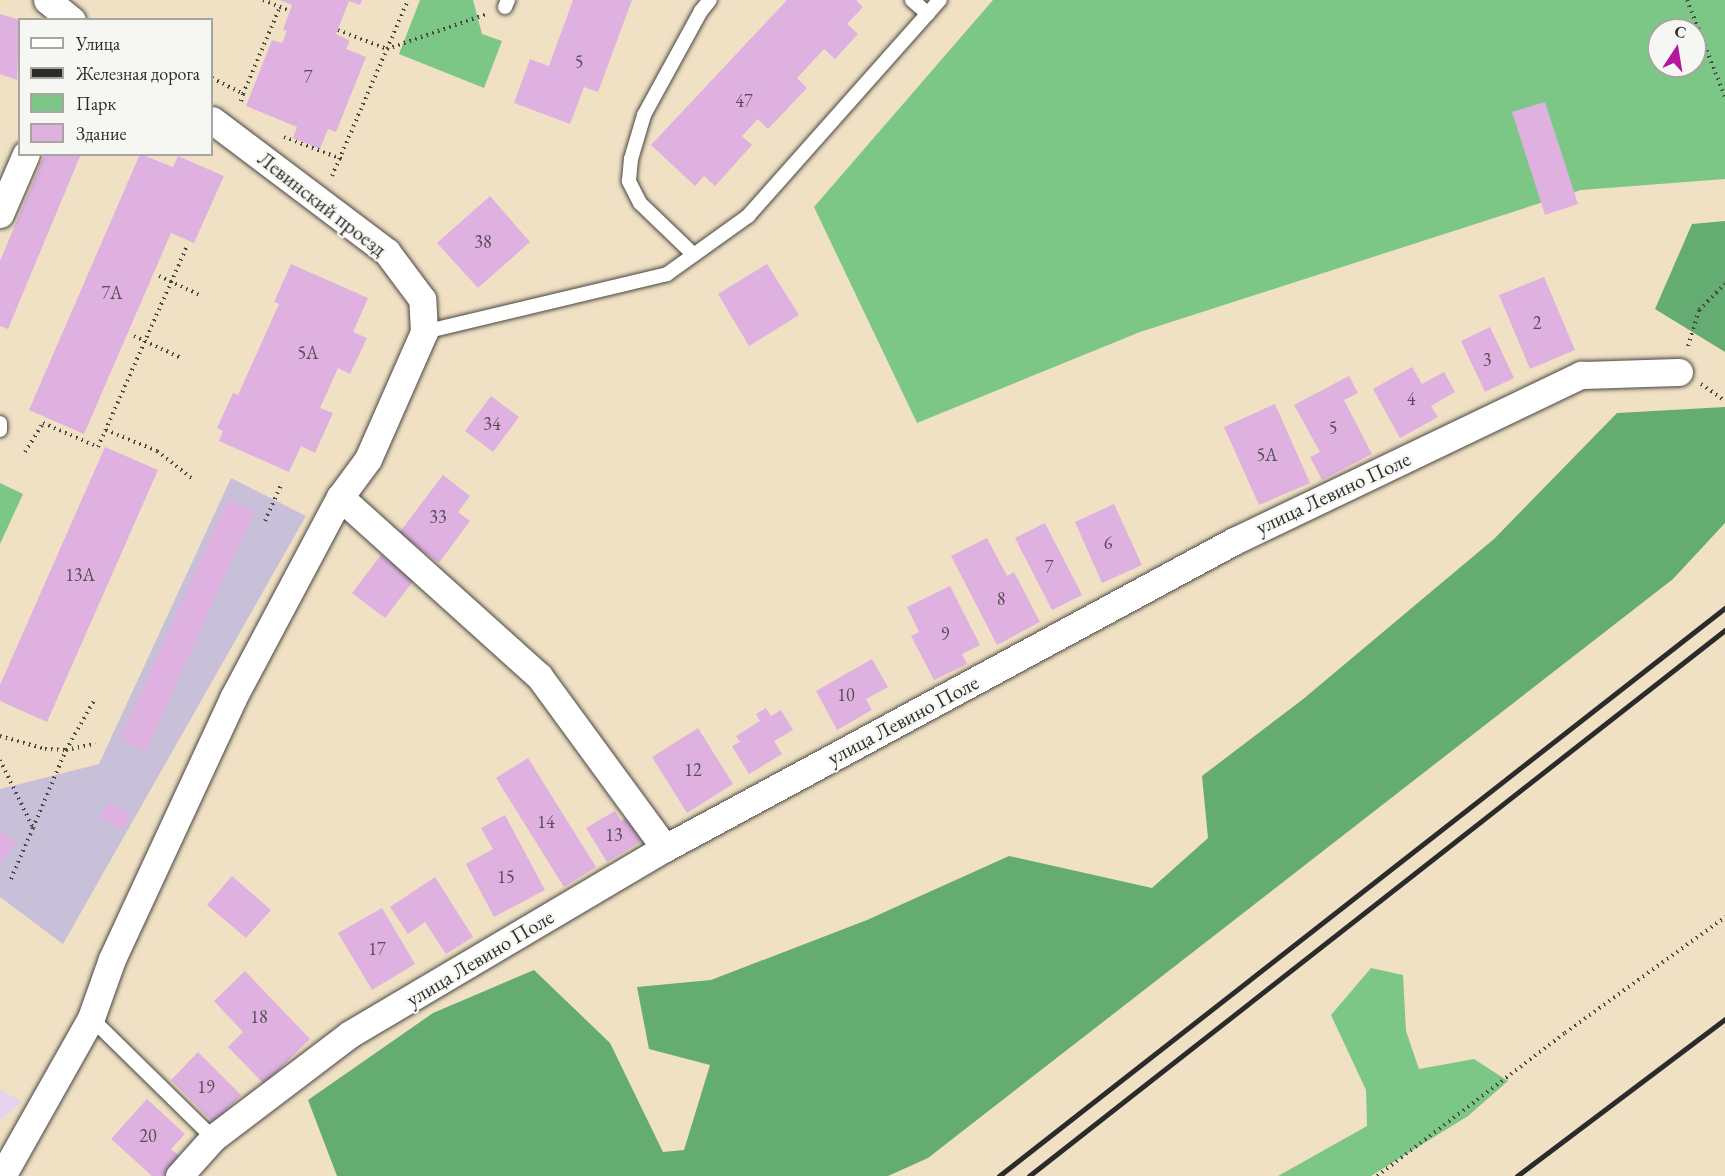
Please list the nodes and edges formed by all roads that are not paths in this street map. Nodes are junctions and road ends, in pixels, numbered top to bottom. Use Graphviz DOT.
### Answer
graph roads {
  1 [pos="710,0"];
  2 [pos="912,0"];
  3 [pos="940,0"];
  4 [pos="928,14"];
  5 [pos="213,121"];
  6 [pos="25,156"];
  7 [pos="0,214"];
  8 [pos="693,254"];
  9 [pos="424,332"];
  10 [pos="1680,372"];
  11 [pos="0,423"];
  12 [pos="0,430"];
  13 [pos="339,497"];
  14 [pos="665,849"];
  15 [pos="90,1018"];
  16 [pos="213,1138"];
  17 [pos="2,1176"];
  18 [pos="179,1176"];
  1 -- 8 [label="lane"];
  2 -- 4 [label="lane"];
  3 -- 4 [label="lane"];
  4 -- 8 [label="lane"];
  5 -- 9 [label="street, Левинский проезд"];
  6 -- 7 [label="street"];
  8 -- 9 [label="lane"];
  9 -- 13 [label="street"];
  10 -- 14 [label="street, улица Левино Поле"];
  11 -- 12 [label="lane"];
  13 -- 14 [label="street"];
  13 -- 15 [label="street"];
  14 -- 16 [label="street, улица Левино Поле"];
  15 -- 16 [label="lane"];
  15 -- 17 [label="street"];
  16 -- 18 [label="street, улица Левино Поле"];
}
